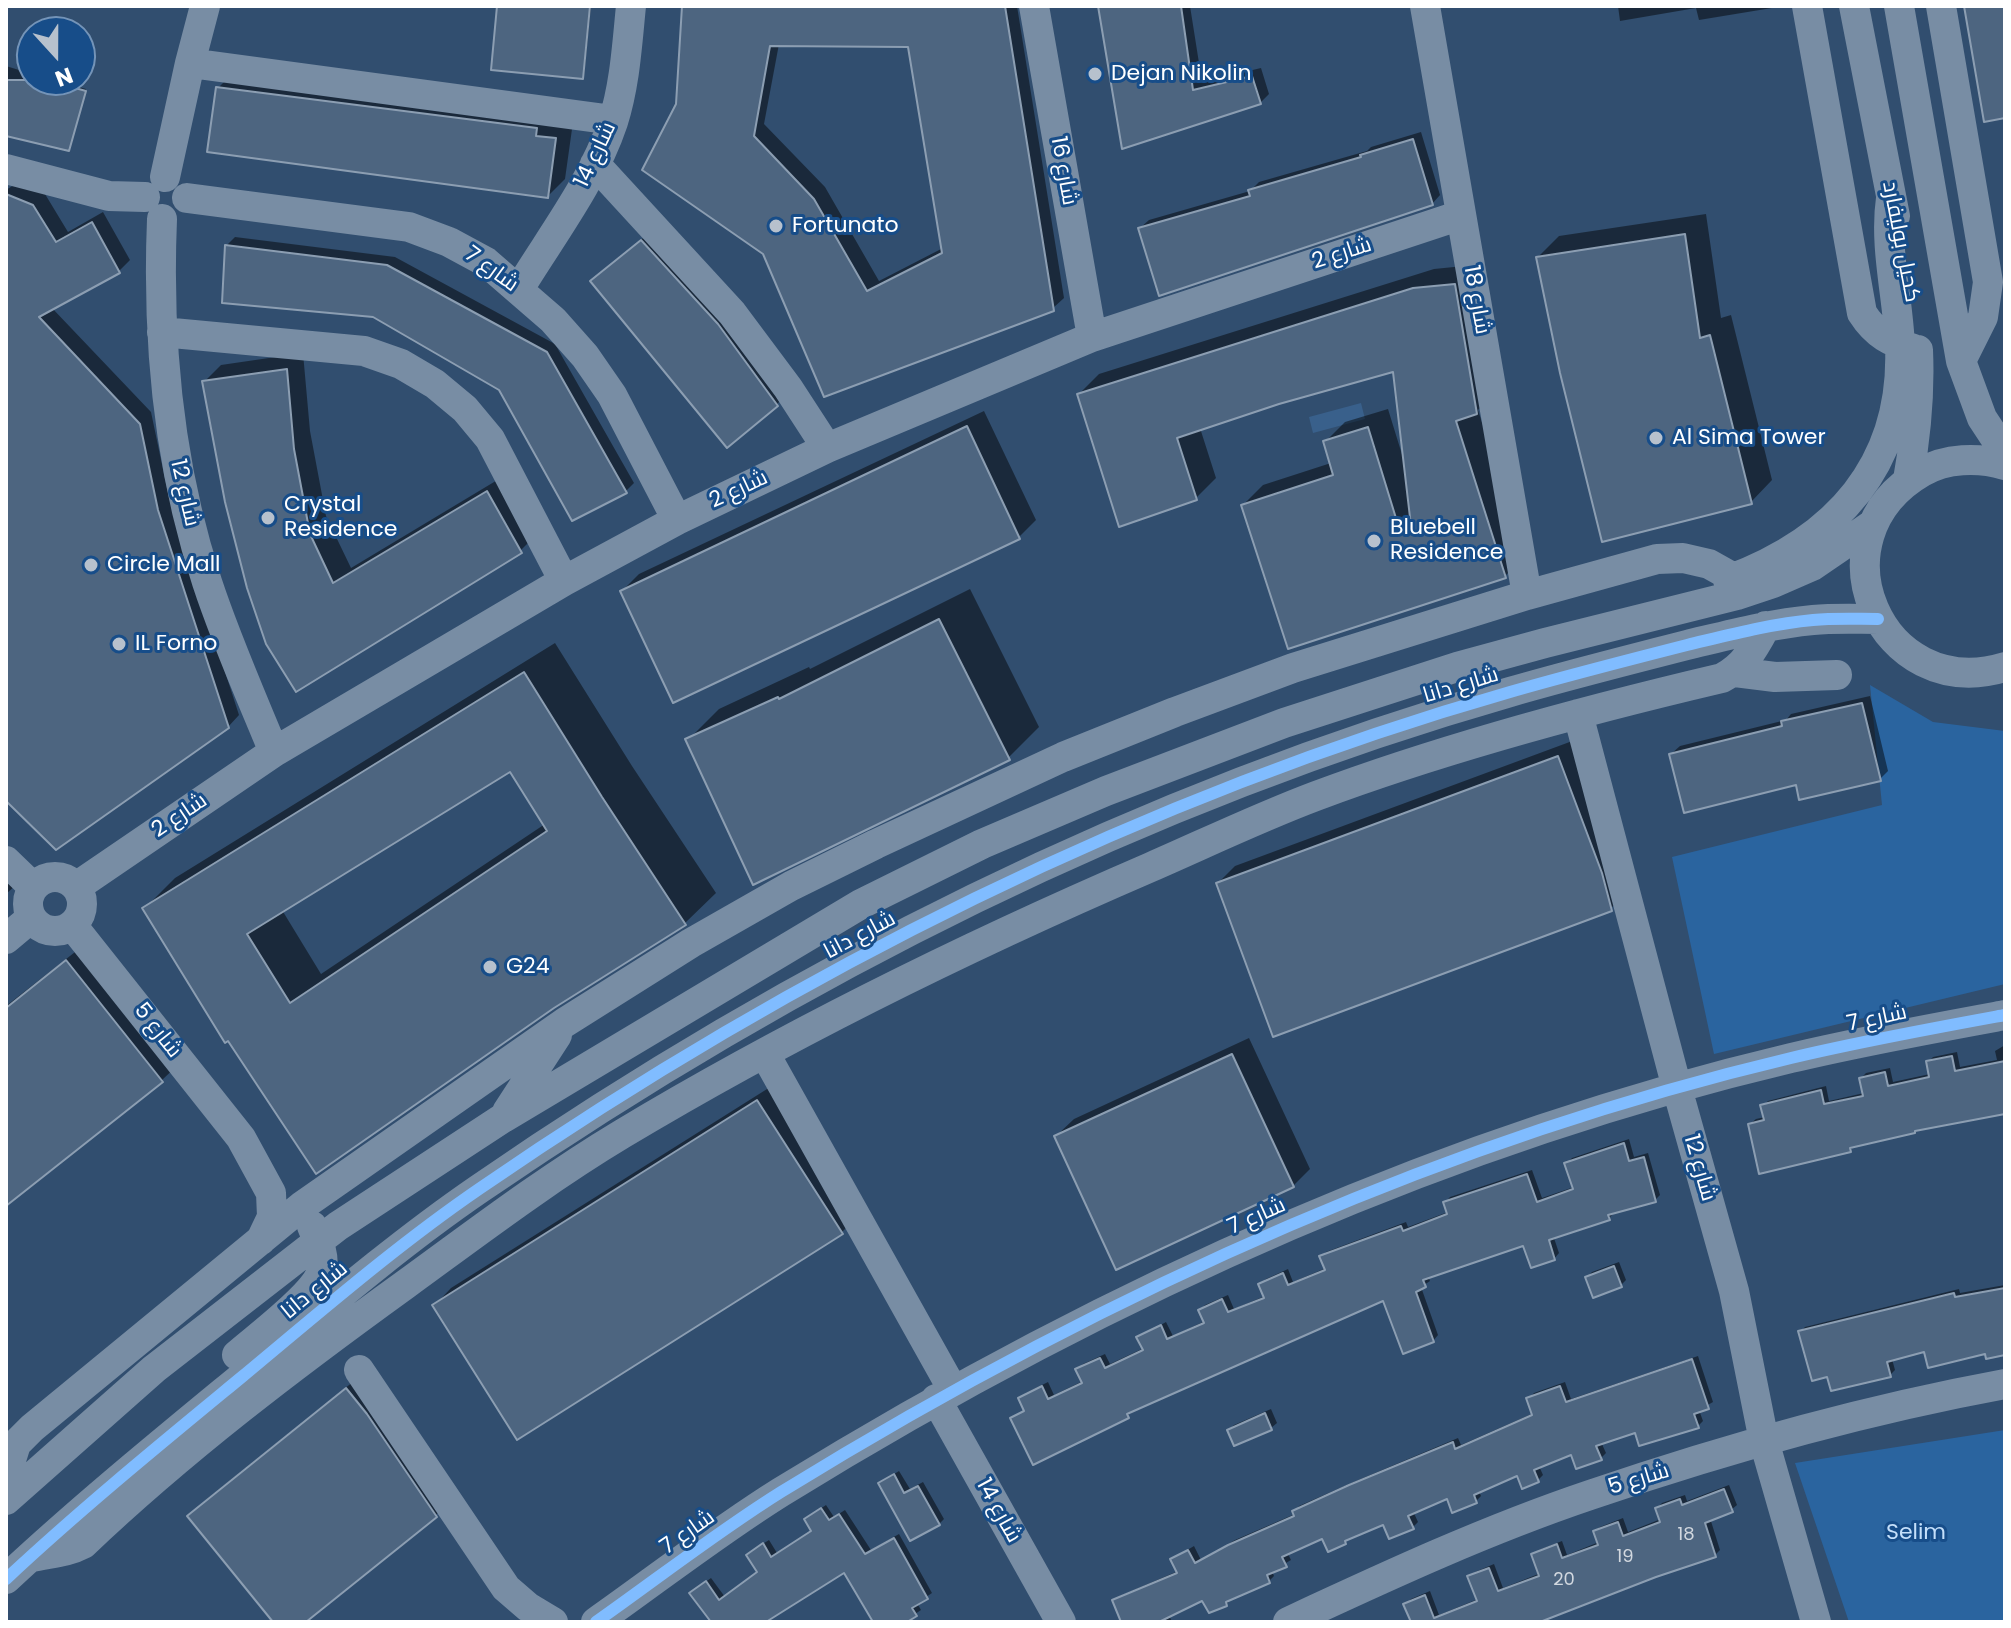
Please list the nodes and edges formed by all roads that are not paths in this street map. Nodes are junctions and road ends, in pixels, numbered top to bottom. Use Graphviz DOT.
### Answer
graph roads {
  1 [pos="205,6"];
  2 [pos="631,6"];
  3 [pos="1034,6"];
  4 [pos="1425,6"];
  5 [pos="1807,6"];
  6 [pos="1854,6"];
  7 [pos="1899,6"];
  8 [pos="1941,6"];
  9 [pos="190,63"];
  10 [pos="613,120"];
  11 [pos="595,164"];
  12 [pos="6,169"];
  13 [pos="157,198"];
  14 [pos="1461,215"];
  15 [pos="519,289"];
  16 [pos="162,332"];
  17 [pos="1092,337"];
  18 [pos="1909,348"];
  19 [pos="1961,361"];
  20 [pos="827,448"];
  21 [pos="2005,453"];
  22 [pos="2005,465"];
  23 [pos="1908,480"];
  24 [pos="677,520"];
  25 [pos="1872,525"];
  26 [pos="1734,578"];
  27 [pos="564,581"];
  28 [pos="1527,595"];
  29 [pos="1878,619"];
  30 [pos="1766,626"];
  31 [pos="1545,643"];
  32 [pos="2005,667"];
  33 [pos="1735,672"];
  34 [pos="1837,675"];
  35 [pos="1578,714"];
  36 [pos="274,752"];
  37 [pos="6,861"];
  38 [pos="33,887"];
  39 [pos="76,887"];
  40 [pos="31,918"];
  41 [pos="72,925"];
  42 [pos="6,939"];
  43 [pos="2005,1015"];
  44 [pos="564,1023"];
  45 [pos="765,1054"];
  46 [pos="1677,1088"];
  47 [pos="503,1118"];
  48 [pos="241,1138"];
  49 [pos="302,1206"];
  50 [pos="261,1240"];
  51 [pos="318,1240"];
  52 [pos="359,1370"];
  53 [pos="2005,1384"];
  54 [pos="945,1395"];
  55 [pos="176,1431"];
  56 [pos="1764,1441"];
  57 [pos="6,1476"];
  58 [pos="6,1500"];
  59 [pos="17,1569"];
  60 [pos="553,1622"];
  61 [pos="596,1622"];
  62 [pos="1061,1622"];
  63 [pos="1288,1622"];
  64 [pos="1816,1622"];
  1 -- 9 [label="street, شارع 12"];
  2 -- 10 [label="street, شارع 14"];
  3 -- 17 [label="street, شارع 16"];
  4 -- 14 [label="street, شارع 18"];
  5 -- 18 [label="street"];
  6 -- 18 [label="street, كحيل بوليفارد"];
  7 -- 19 [label="street, كحيل بوليفارد"];
  8 -- 19 [label="street"];
  9 -- 10 [label="street"];
  9 -- 13 [label="street, شارع 12"];
  10 -- 11 [label="street, شارع 14"];
  11 -- 15 [label="street, شارع 14"];
  11 -- 20 [label="street"];
  12 -- 13 [label="street"];
  13 -- 15 [label="street, شارع 7"];
  13 -- 16 [label="street, شارع 12"];
  14 -- 17 [label="street, شارع 2"];
  14 -- 28 [label="street, شارع 18"];
  15 -- 24 [label="street, شارع 7"];
  16 -- 27 [label="street"];
  16 -- 36 [label="street, شارع 12"];
  17 -- 20 [label="street, شارع 2"];
  18 -- 23 [label="street, كحيل بوليفارد"];
  18 -- 26 [label="street"];
  19 -- 21 [label="street, كحيل بوليفارد"];
  20 -- 24 [label="street, شارع 2"];
  22 -- 23 [label="street"];
  23 -- 25 [label="street"];
  24 -- 27 [label="street, شارع 2"];
  25 -- 29 [label="street"];
  25 -- 31 [label="street, شارع دانا"];
  26 -- 28 [label="street"];
  26 -- 31 [label="street"];
  27 -- 36 [label="street, شارع 2"];
  28 -- 44 [label="street"];
  29 -- 30 [label="street, شارع دانا"];
  29 -- 32 [label="street"];
  30 -- 33 [label="street"];
  30 -- 55 [label="street, شارع دانا"];
  31 -- 47 [label="street, شارع دانا"];
  33 -- 34 [label="street"];
  33 -- 35 [label="street"];
  35 -- 45 [label="street"];
  35 -- 46 [label="street, شارع 12"];
  36 -- 39 [label="street, شارع 2"];
  37 -- 38 [label="street"];
  38 -- 39 [label="street"];
  38 -- 40 [label="street"];
  39 -- 41 [label="street"];
  40 -- 41 [label="street"];
  40 -- 42 [label="street"];
  41 -- 48 [label="street, شارع 5"];
  43 -- 46 [label="street, شارع 7"];
  44 -- 47 [label="street"];
  44 -- 49 [label="street"];
  45 -- 54 [label="street, شارع 14"];
  45 -- 59 [label="street"];
  46 -- 54 [label="street, شارع 7"];
  46 -- 56 [label="street, شارع 12"];
  47 -- 51 [label="street, شارع دانا"];
  48 -- 49 [label="street, شارع 5"];
  48 -- 50 [label="street, شارع 5"];
  49 -- 50 [label="street"];
  49 -- 51 [label="street, شارع 5"];
  50 -- 57 [label="street"];
  51 -- 55 [label="street"];
  51 -- 58 [label="street, شارع دانا"];
  52 -- 60 [label="street"];
  53 -- 56 [label="street, شارع 5"];
  54 -- 61 [label="street, شارع 7"];
  54 -- 62 [label="street, شارع 14"];
  55 -- 59 [label="street, شارع دانا"];
  56 -- 63 [label="street, شارع 5"];
  56 -- 64 [label="street, شارع 12"];
}
